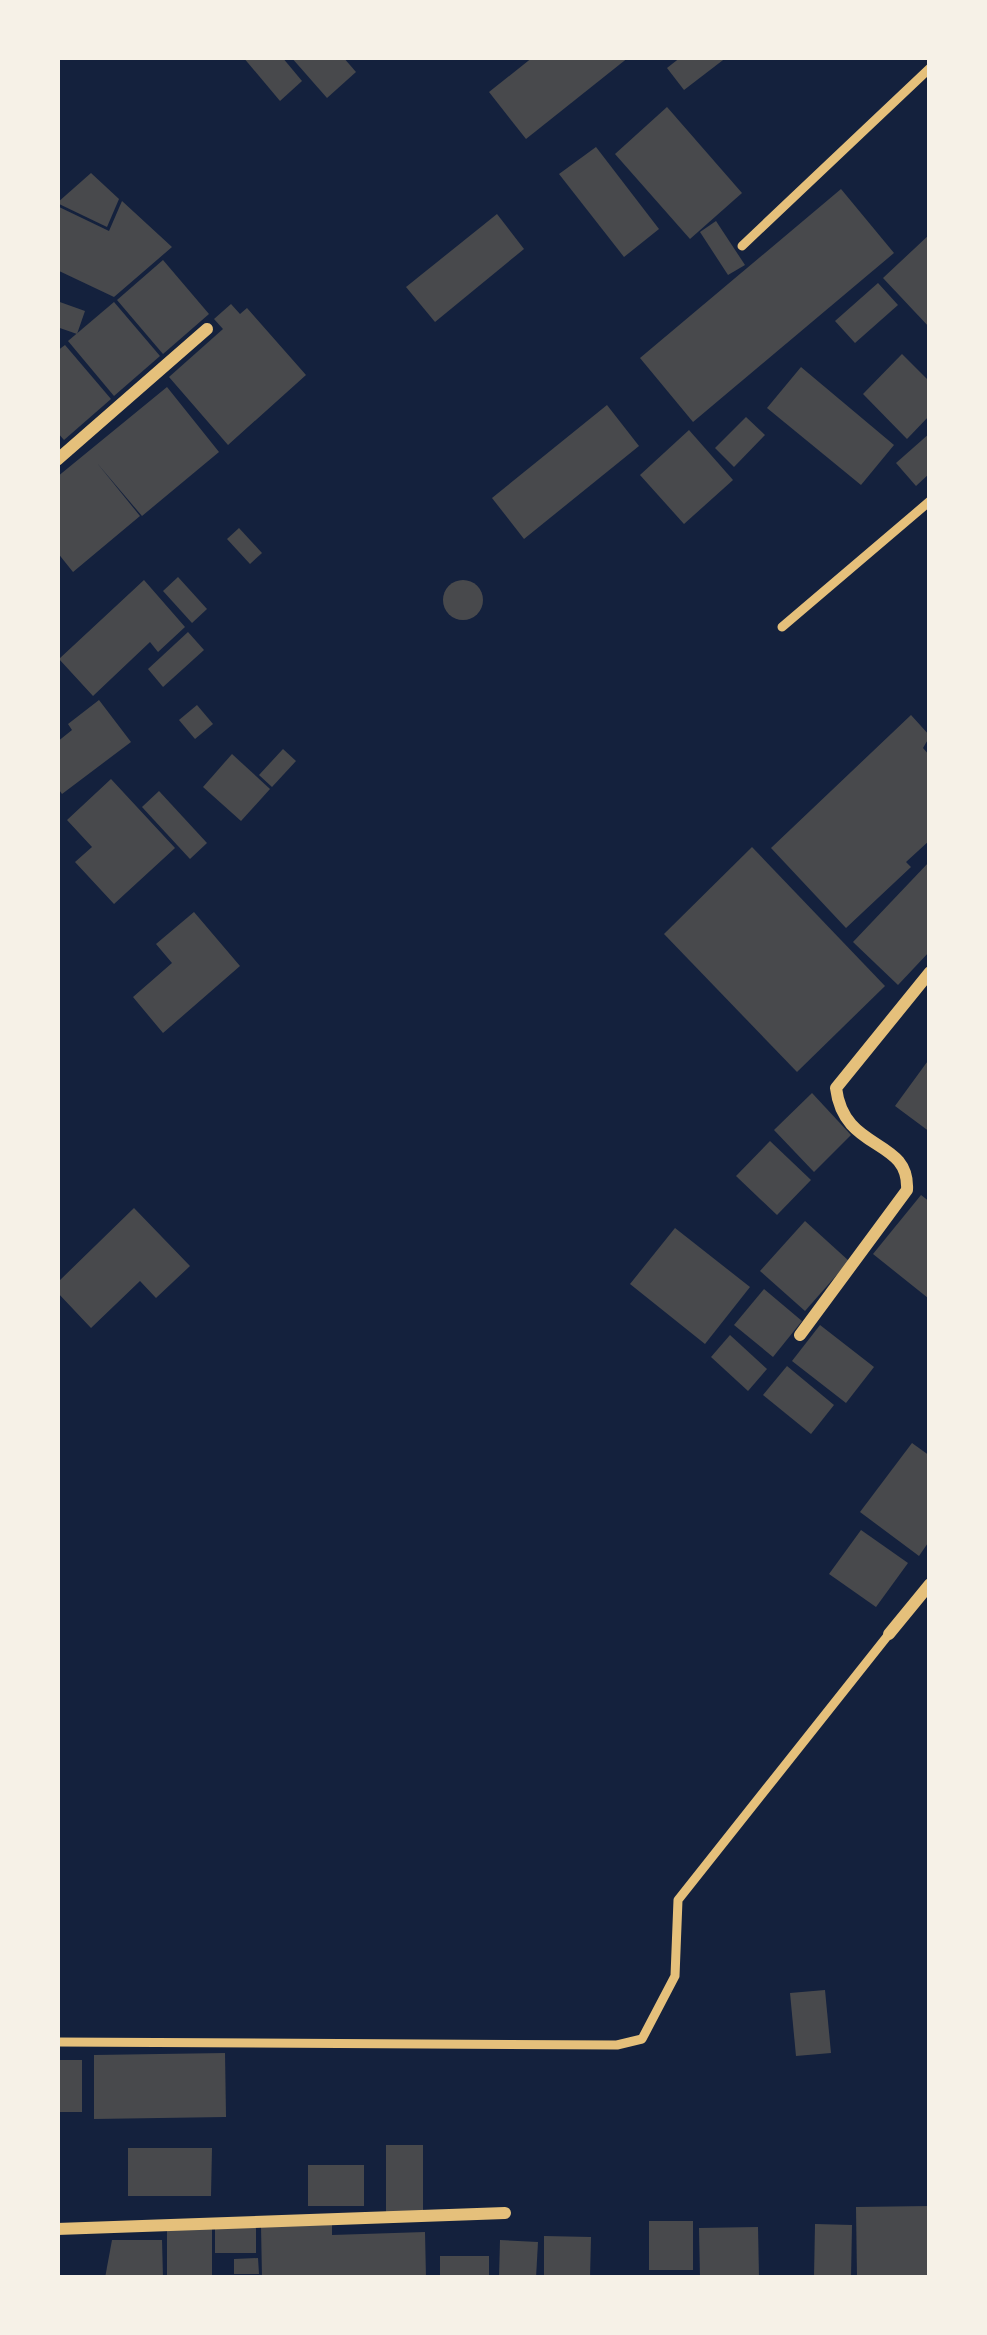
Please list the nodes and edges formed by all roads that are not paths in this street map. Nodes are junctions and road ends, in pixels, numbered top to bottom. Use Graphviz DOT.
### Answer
graph roads {
  1 [pos="930,68"];
  2 [pos="742,246"];
  3 [pos="207,329"];
  4 [pos="57,460"];
  5 [pos="930,500"];
  6 [pos="782,627"];
  7 [pos="930,972"];
  8 [pos="800,1335"];
  9 [pos="930,1584"];
  10 [pos="889,1634"];
  11 [pos="57,2042"];
  12 [pos="505,2213"];
  13 [pos="57,2229"];
  1 -- 2 [label="lane"];
  3 -- 4 [label="street"];
  5 -- 6 [label="lane"];
  7 -- 8 [label="street"];
  9 -- 10 [label="street"];
  10 -- 11 [label="lane"];
  12 -- 13 [label="street"];
}
